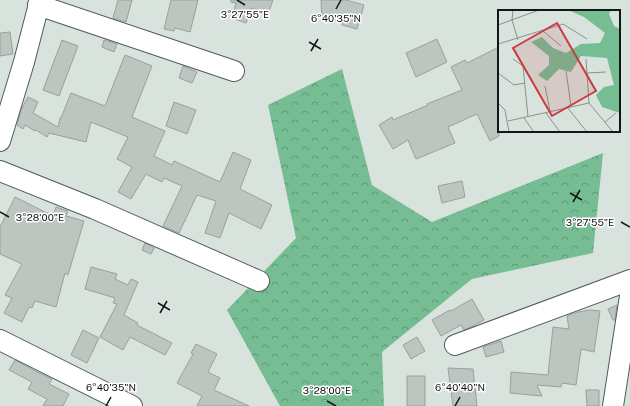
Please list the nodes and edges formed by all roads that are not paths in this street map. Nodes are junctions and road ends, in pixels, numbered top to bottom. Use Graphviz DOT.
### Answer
graph roads {
  1 [pos="39,3"];
  2 [pos="234,71"];
  3 [pos="1,138"];
  4 [pos="0,171"];
  5 [pos="630,280"];
  6 [pos="259,281"];
  7 [pos="630,296"];
  8 [pos="0,340"];
  9 [pos="455,346"];
  10 [pos="132,406"];
  11 [pos="613,406"];
  1 -- 2 [label="street"];
  1 -- 3 [label="street"];
  4 -- 6 [label="street"];
  5 -- 9 [label="street"];
  7 -- 11 [label="street"];
  8 -- 10 [label="street"];
}
